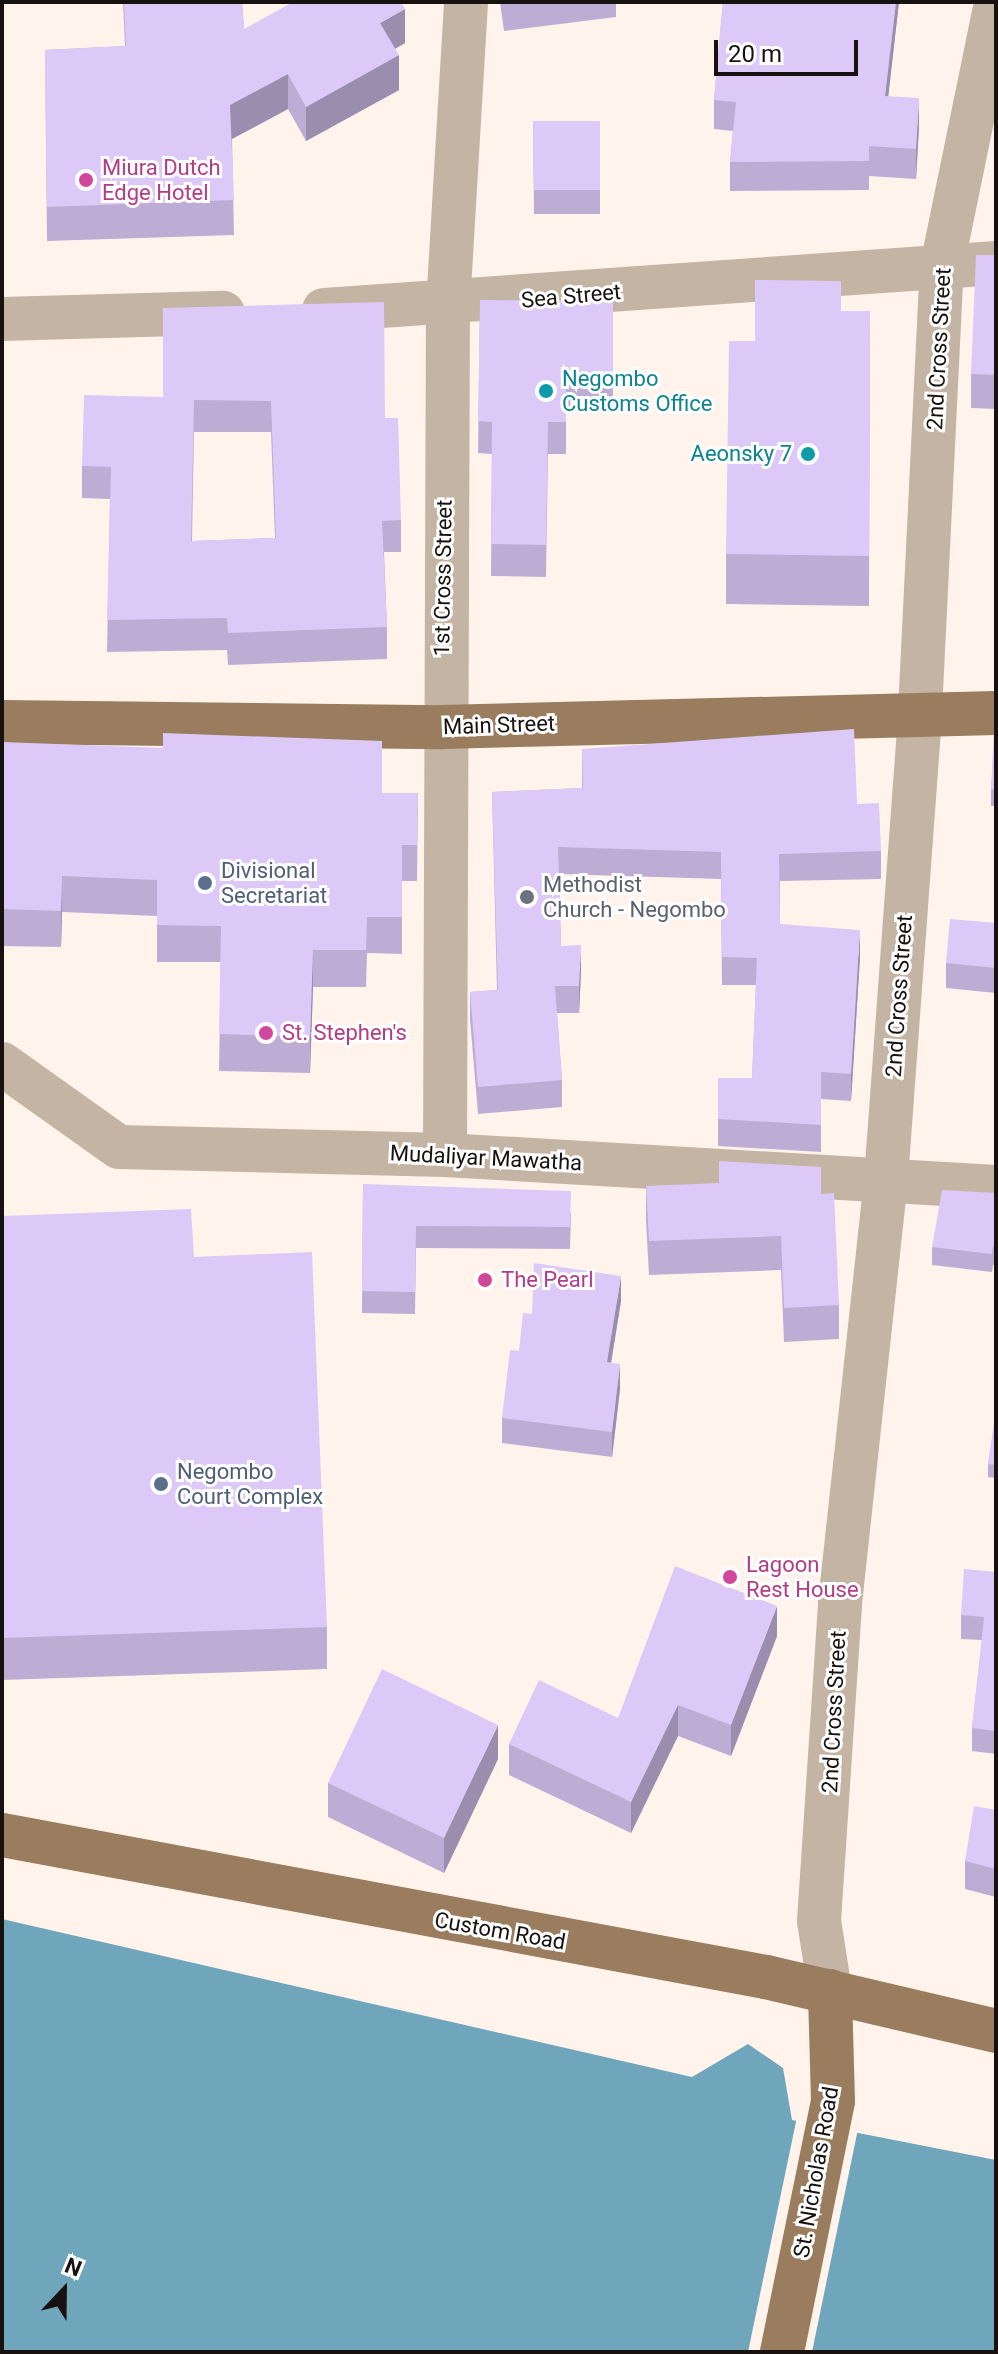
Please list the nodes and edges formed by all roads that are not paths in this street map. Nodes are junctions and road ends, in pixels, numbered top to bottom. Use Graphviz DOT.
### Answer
graph roads {
  1 [pos="466,2"];
  2 [pos="996,2"];
  3 [pos="996,263"];
  4 [pos="942,266"];
  5 [pos="448,306"];
  6 [pos="2,319"];
  7 [pos="920,712"];
  8 [pos="996,713"];
  9 [pos="2,722"];
  10 [pos="441,727"];
  11 [pos="2,1064"];
  12 [pos="445,1155"];
  13 [pos="886,1179"];
  14 [pos="996,1187"];
  15 [pos="2,1835"];
  16 [pos="830,1991"];
  17 [pos="996,2031"];
  18 [pos="782,2352"];
  1 -- 5 [label="street, 1st Cross Street"];
  2 -- 4 [label="street, 2nd Cross Street"];
  3 -- 4 [label="street, Sea Street"];
  4 -- 5 [label="street, Sea Street"];
  4 -- 7 [label="street, 2nd Cross Street"];
  5 -- 6 [label="street, Sea Street"];
  5 -- 10 [label="street, 1st Cross Street"];
  7 -- 8 [label="main road, Main Street"];
  7 -- 10 [label="main road, Main Street"];
  7 -- 13 [label="street, 2nd Cross Street"];
  9 -- 10 [label="main road, Main Street"];
  10 -- 12 [label="street, 1st Cross Street"];
  11 -- 12 [label="street, Mudaliyar Mawatha"];
  12 -- 13 [label="street, Mudaliyar Mawatha"];
  13 -- 14 [label="street, Mudaliyar Mawatha"];
  13 -- 16 [label="street, 2nd Cross Street"];
  15 -- 16 [label="main road, Custom Road"];
  16 -- 17 [label="main road, Custom Road"];
  16 -- 18 [label="main road, St. Nicholas Road"];
}
